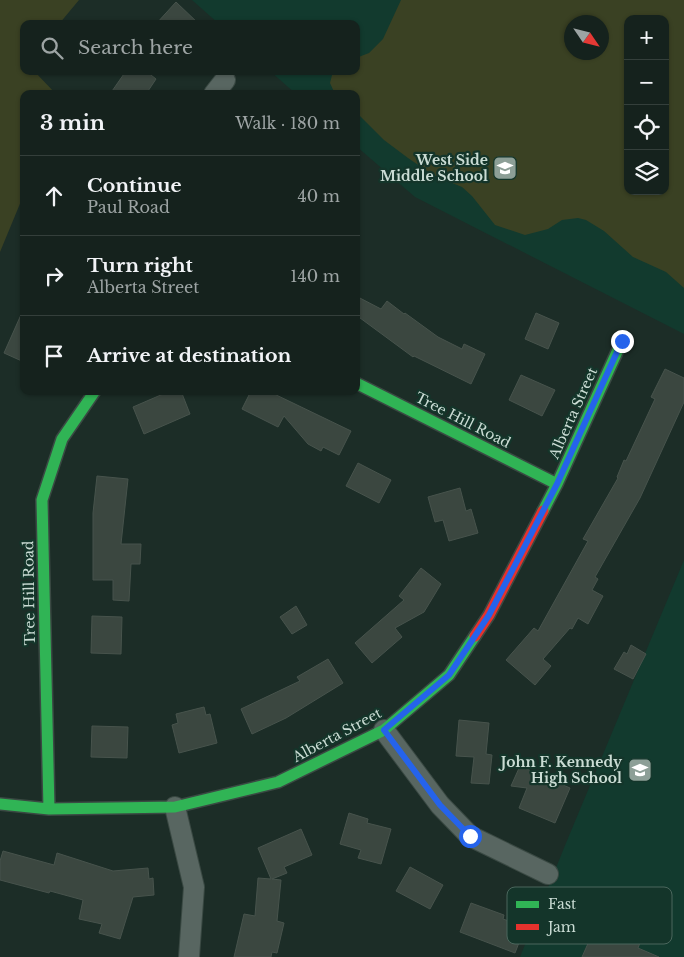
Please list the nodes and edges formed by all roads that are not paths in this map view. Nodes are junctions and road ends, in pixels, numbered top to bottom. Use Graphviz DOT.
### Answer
graph roads {
  1 [pos="622,341"];
  2 [pos="360,385"];
  3 [pos="92,395"];
  4 [pos="557,484"];
  5 [pos="384,730"];
  6 [pos="0,804"];
  7 [pos="175,807"];
  8 [pos="49,809"];
  9 [pos="548,874"];
  10 [pos="188,957"];
  1 -- 4 [label="street, Alberta Street"];
  2 -- 4 [label="street, Tree Hill Road"];
  3 -- 8 [label="street, Tree Hill Road"];
  4 -- 5 [label="street, Alberta Street"];
  5 -- 7 [label="street, Alberta Street"];
  5 -- 9 [label="street"];
  6 -- 8 [label="street, Alberta Street"];
  7 -- 8 [label="street, Alberta Street"];
  7 -- 10 [label="street"];
}
